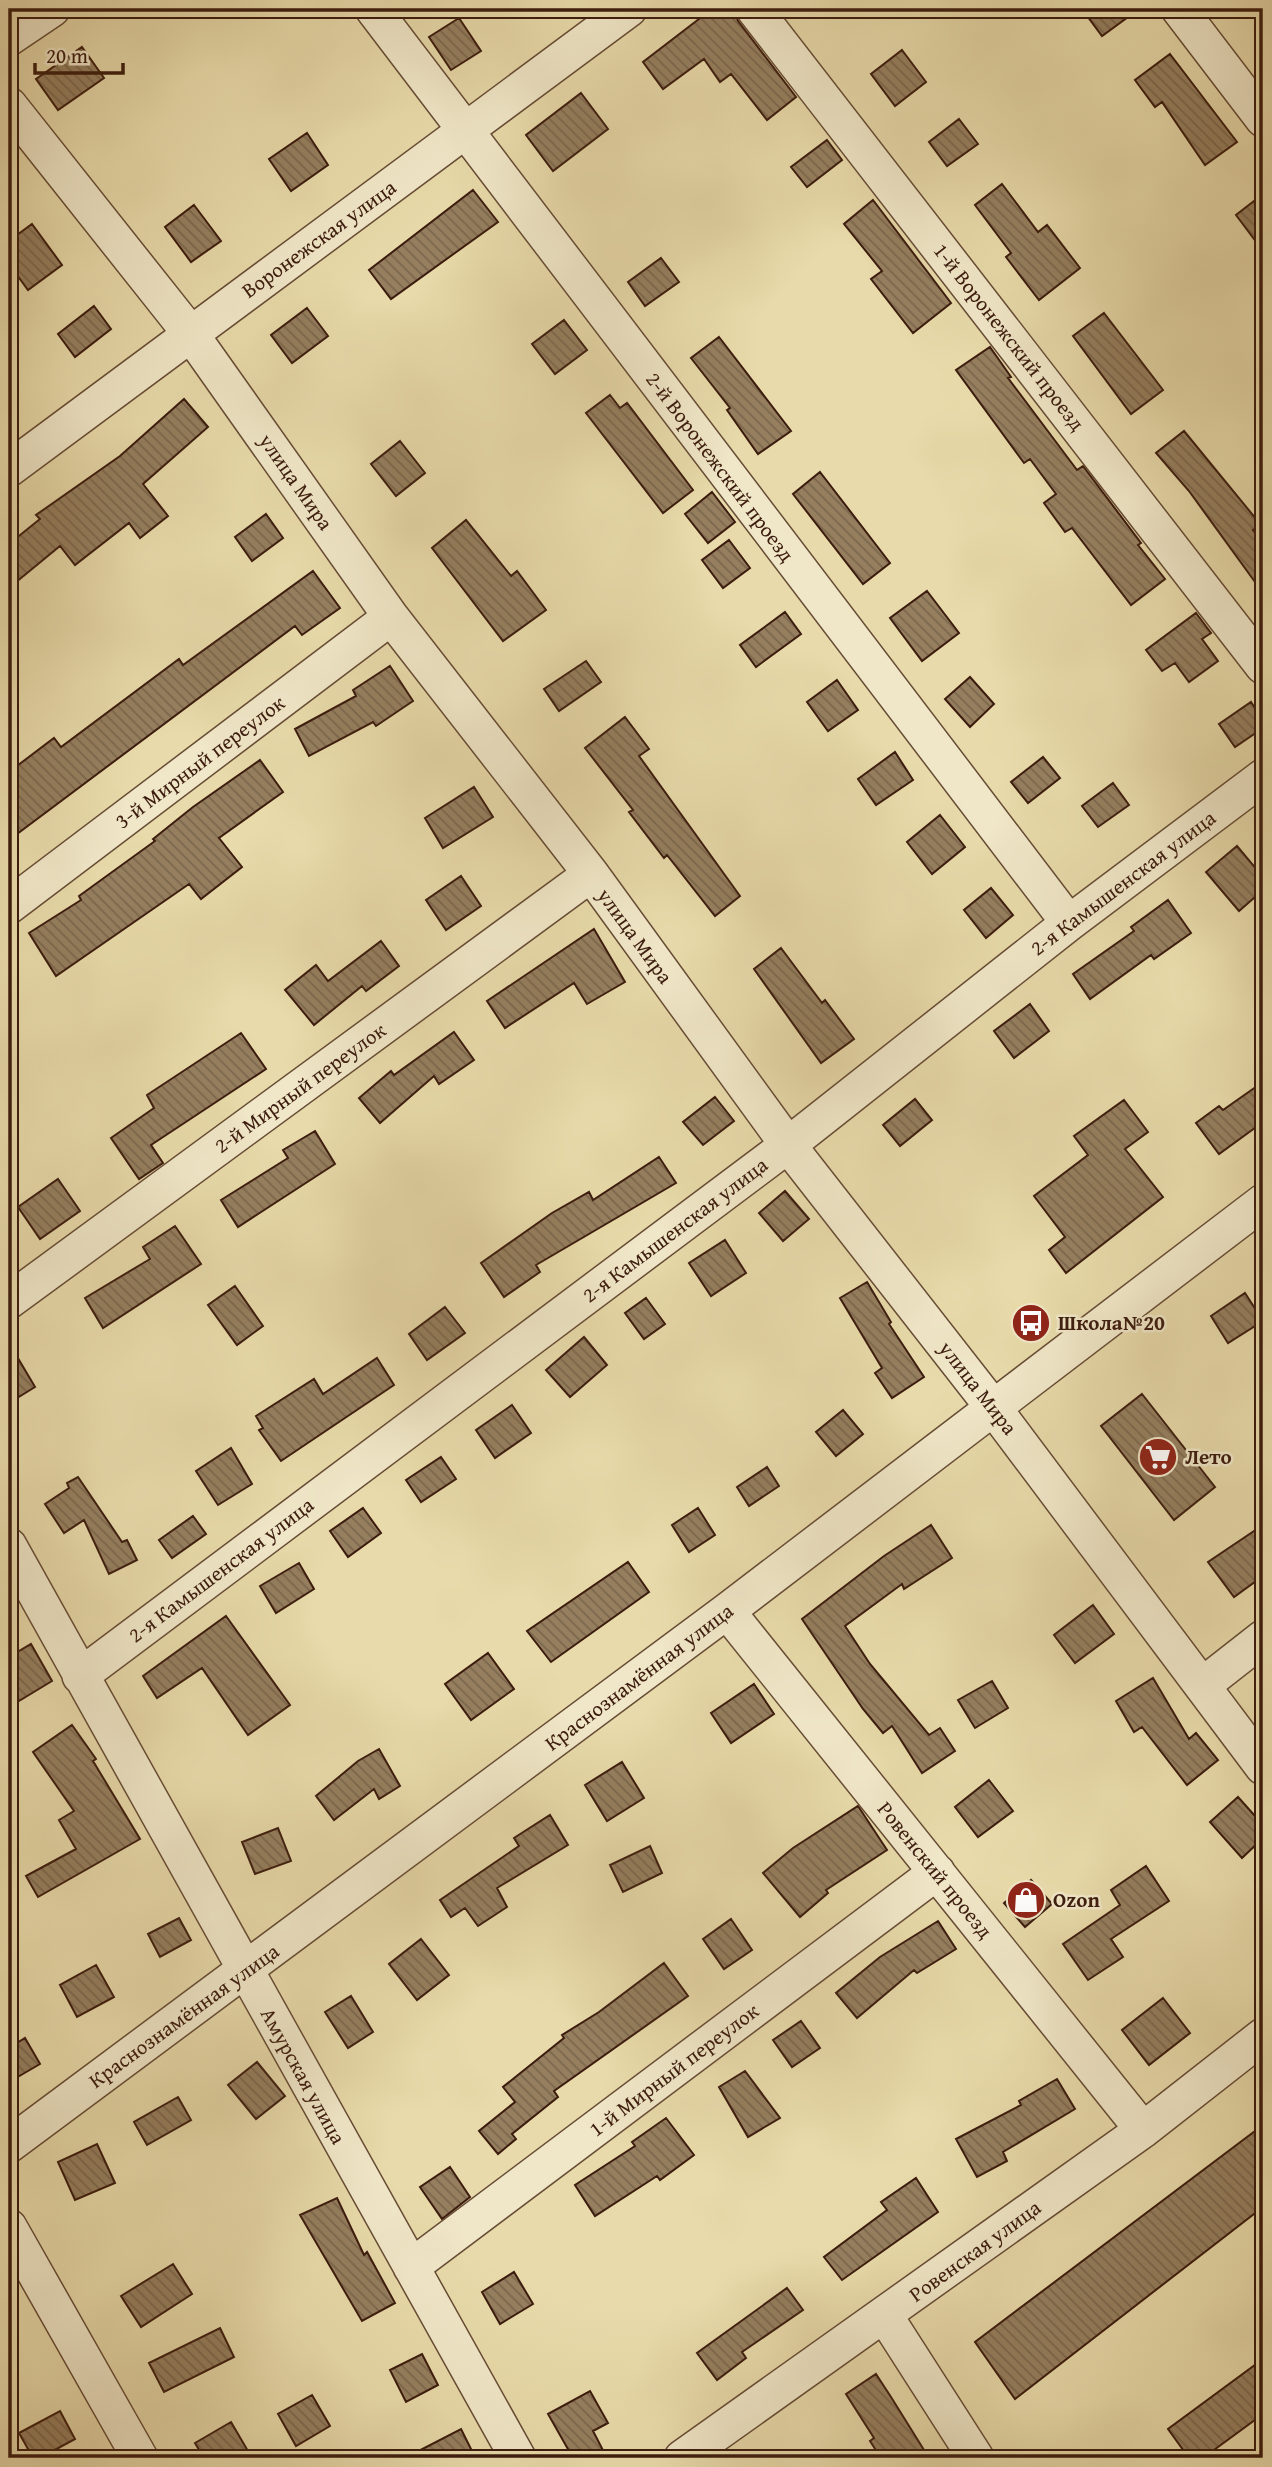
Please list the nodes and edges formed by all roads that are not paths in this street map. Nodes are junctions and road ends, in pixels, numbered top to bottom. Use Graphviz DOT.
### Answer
graph roads {
  1 [pos="52,9"];
  2 [pos="373,9"];
  3 [pos="629,9"];
  4 [pos="754,9"];
  5 [pos="1179,9"];
  6 [pos="9,38"];
  7 [pos="9,105"];
  8 [pos="1263,118"];
  9 [pos="464,132"];
  10 [pos="190,333"];
  11 [pos="9,469"];
  12 [pos="391,617"];
  13 [pos="1263,666"];
  14 [pos="1263,777"];
  15 [pos="591,874"];
  16 [pos="9,906"];
  17 [pos="1069,923"];
  18 [pos="788,1145"];
  19 [pos="1263,1202"];
  20 [pos="9,1301"];
  21 [pos="992,1406"];
  22 [pos="9,1546"];
  23 [pos="727,1611"];
  24 [pos="1263,1638"];
  25 [pos="80,1676"];
  26 [pos="1203,1685"];
  27 [pos="1263,1767"];
  28 [pos="937,1872"];
  29 [pos="244,1972"];
  30 [pos="1263,2036"];
  31 [pos="1143,2130"];
  32 [pos="9,2145"];
  33 [pos="9,2227"];
  34 [pos="411,2267"];
  35 [pos="886,2316"];
  36 [pos="140,2458"];
  37 [pos="517,2458"];
  38 [pos="682,2458"];
  39 [pos="976,2458"];
  1 -- 6 [label="street"];
  2 -- 9 [label="street, 2-й Воронежский проезд"];
  3 -- 9 [label="street, Воронежская улица"];
  4 -- 13 [label="street, 1-й Воронежский проезд"];
  5 -- 8 [label="street"];
  7 -- 10 [label="street, улица Мира"];
  9 -- 10 [label="street, Воронежская улица"];
  9 -- 17 [label="street, 2-й Воронежский проезд"];
  10 -- 11 [label="street, Воронежская улица"];
  10 -- 12 [label="street, улица Мира"];
  12 -- 15 [label="street, улица Мира"];
  12 -- 16 [label="street, 3-й Мирный переулок"];
  14 -- 17 [label="street, 2-я Камышенская улица"];
  15 -- 18 [label="street, улица Мира"];
  15 -- 20 [label="street, 2-й Мирный переулок"];
  17 -- 18 [label="street, 2-я Камышенская улица"];
  18 -- 21 [label="street, улица Мира"];
  18 -- 25 [label="street, 2-я Камышенская улица"];
  19 -- 21 [label="street, Краснознамённая улица"];
  21 -- 23 [label="street, Краснознамённая улица"];
  21 -- 26 [label="street, улица Мира"];
  22 -- 25 [label="street, Амурская улица"];
  23 -- 28 [label="street, Ровенский проезд"];
  23 -- 29 [label="street, Краснознамённая улица"];
  24 -- 26 [label="street"];
  25 -- 29 [label="street, Амурская улица"];
  26 -- 27 [label="street, улица Мира"];
  28 -- 31 [label="street, Ровенский проезд"];
  28 -- 34 [label="street, 1-й Мирный переулок"];
  29 -- 32 [label="street, Краснознамённая улица"];
  29 -- 34 [label="street, Амурская улица"];
  30 -- 31 [label="street, Ровенская улица"];
  31 -- 35 [label="street, Ровенская улица"];
  33 -- 36 [label="street"];
  34 -- 37 [label="street, Амурская улица"];
  35 -- 38 [label="street, Ровенская улица"];
  35 -- 39 [label="street"];
}
